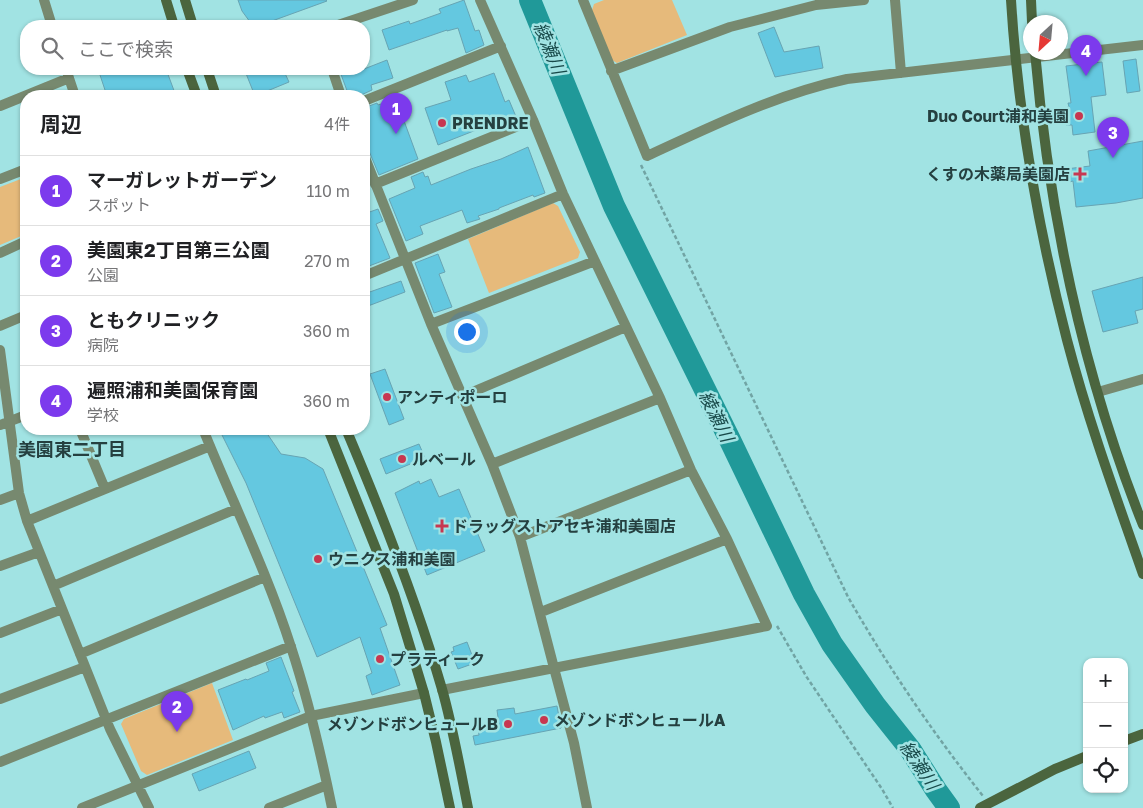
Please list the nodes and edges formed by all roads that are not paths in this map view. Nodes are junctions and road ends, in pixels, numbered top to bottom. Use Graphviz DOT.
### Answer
graph roads {
  1 [pos="44,0"];
  2 [pos="166,0"];
  3 [pos="185,0"];
  4 [pos="413,0"];
  5 [pos="480,0"];
  6 [pos="864,0"];
  7 [pos="895,0"];
  8 [pos="1011,0"];
  9 [pos="1031,0"];
  10 [pos="585,1"];
  11 [pos="1032,15"];
  12 [pos="50,20"];
  13 [pos="172,20"];
  14 [pos="192,20"];
  15 [pos="353,20"];
  16 [pos="1143,45"];
  17 [pos="501,46"];
  18 [pos="1068,52"];
  19 [pos="1023,59"];
  20 [pos="1036,60"];
  21 [pos="1016,61"];
  22 [pos="611,71"];
  23 [pos="901,73"];
  24 [pos="63,75"];
  25 [pos="68,75"];
  26 [pos="189,75"];
  27 [pos="208,75"];
  28 [pos="334,75"];
  29 [pos="32,90"];
  30 [pos="73,90"];
  31 [pos="195,90"];
  32 [pos="214,90"];
  33 [pos="339,90"];
  34 [pos="20,96"];
  35 [pos="370,99"];
  36 [pos="0,106"];
  37 [pos="533,120"];
  38 [pos="20,171"];
  39 [pos="370,171"];
  40 [pos="0,179"];
  41 [pos="375,184"];
  42 [pos="563,194"];
  43 [pos="20,245"];
  44 [pos="0,253"];
  45 [pos="405,260"];
  46 [pos="595,261"];
  47 [pos="370,274"];
  48 [pos="20,318"];
  49 [pos="431,324"];
  50 [pos="0,326"];
  51 [pos="626,327"];
  52 [pos="0,350"];
  53 [pos="1143,379"];
  54 [pos="1098,392"];
  55 [pos="463,396"];
  56 [pos="660,398"];
  57 [pos="20,417"];
  58 [pos="5,423"];
  59 [pos="82,435"];
  60 [pos="205,435"];
  61 [pos="330,435"];
  62 [pos="349,435"];
  63 [pos="210,446"];
  64 [pos="492,464"];
  65 [pos="692,470"];
  66 [pos="105,489"];
  67 [pos="19,493"];
  68 [pos="0,500"];
  69 [pos="236,510"];
  70 [pos="27,521"];
  71 [pos="1143,525"];
  72 [pos="520,537"];
  73 [pos="727,539"];
  74 [pos="39,552"];
  75 [pos="0,566"];
  76 [pos="1143,574"];
  77 [pos="265,577"];
  78 [pos="53,586"];
  79 [pos="62,609"];
  80 [pos="541,612"];
  81 [pos="0,633"];
  82 [pos="291,646"];
  83 [pos="80,654"];
  84 [pos="85,667"];
  85 [pos="554,668"];
  86 [pos="442,690"];
  87 [pos="424,694"];
  88 [pos="0,699"];
  89 [pos="311,716"];
  90 [pos="106,719"];
  91 [pos="1143,734"];
  92 [pos="1128,740"];
  93 [pos="1083,758"];
  94 [pos="0,762"];
  95 [pos="327,785"];
  96 [pos="139,786"];
  97 [pos="985,805"];
  98 [pos="82,808"];
  99 [pos="149,808"];
  100 [pos="269,808"];
  101 [pos="332,808"];
  102 [pos="450,808"];
  103 [pos="468,808"];
  104 [pos="587,808"];
  1 -- 12 [label="street"];
  2 -- 13 [label="street"];
  3 -- 14 [label="street"];
  4 -- 15 [label="street"];
  5 -- 17 [label="street"];
  6 -- 22 [label="street"];
  7 -- 23 [label="street"];
  8 -- 21 [label="street"];
  9 -- 11 [label="street"];
  10 -- 22 [label="street"];
  16 -- 18 [label="street"];
  17 -- 35 [label="street"];
  17 -- 37 [label="street"];
  19 -- 21 [label="street"];
  20 -- 54 [label="street"];
  21 -- 23 [label="street"];
  21 -- 76 [label="street"];
  22 -- 23 [label="street"];
  24 -- 29 [label="street"];
  25 -- 30 [label="street"];
  26 -- 31 [label="street"];
  27 -- 32 [label="street"];
  28 -- 33 [label="street"];
  34 -- 36 [label="street"];
  37 -- 41 [label="street"];
  37 -- 42 [label="street"];
  38 -- 40 [label="street"];
  39 -- 41 [label="street"];
  41 -- 45 [label="street"];
  42 -- 45 [label="street"];
  42 -- 46 [label="street"];
  43 -- 44 [label="street"];
  45 -- 47 [label="street"];
  45 -- 49 [label="street"];
  46 -- 49 [label="street"];
  46 -- 51 [label="street"];
  48 -- 50 [label="street"];
  49 -- 55 [label="street"];
  51 -- 55 [label="street"];
  51 -- 56 [label="street"];
  52 -- 58 [label="street"];
  53 -- 54 [label="street"];
  54 -- 71 [label="street"];
  55 -- 64 [label="street"];
  56 -- 64 [label="street"];
  56 -- 65 [label="street"];
  57 -- 58 [label="street"];
  58 -- 67 [label="street"];
  59 -- 66 [label="street"];
  60 -- 63 [label="street"];
  61 -- 87 [label="street"];
  62 -- 86 [label="street"];
  63 -- 66 [label="street"];
  63 -- 69 [label="street"];
  64 -- 72 [label="street"];
  65 -- 72 [label="street"];
  65 -- 73 [label="street"];
  66 -- 70 [label="street"];
  67 -- 68 [label="street"];
  67 -- 70 [label="street"];
  69 -- 77 [label="street"];
  69 -- 78 [label="street"];
  70 -- 74 [label="street"];
  72 -- 80 [label="street"];
  73 -- 80 [label="street"];
  73 -- 85 [label="street"];
  74 -- 75 [label="street"];
  74 -- 78 [label="street"];
  77 -- 82 [label="street"];
  77 -- 83 [label="street"];
  78 -- 79 [label="street"];
  79 -- 81 [label="street"];
  79 -- 83 [label="street"];
  80 -- 85 [label="street"];
  82 -- 89 [label="street"];
  82 -- 90 [label="street"];
  83 -- 84 [label="street"];
  84 -- 88 [label="street"];
  84 -- 90 [label="street"];
  85 -- 86 [label="street"];
  85 -- 104 [label="street"];
  86 -- 103 [label="street"];
  87 -- 89 [label="street"];
  87 -- 102 [label="street"];
  89 -- 95 [label="street"];
  89 -- 96 [label="street"];
  90 -- 94 [label="street"];
  90 -- 96 [label="street"];
  91 -- 92 [label="street"];
  93 -- 97 [label="street"];
  95 -- 100 [label="street"];
  95 -- 101 [label="street"];
  96 -- 98 [label="street"];
  96 -- 99 [label="street"];
}
